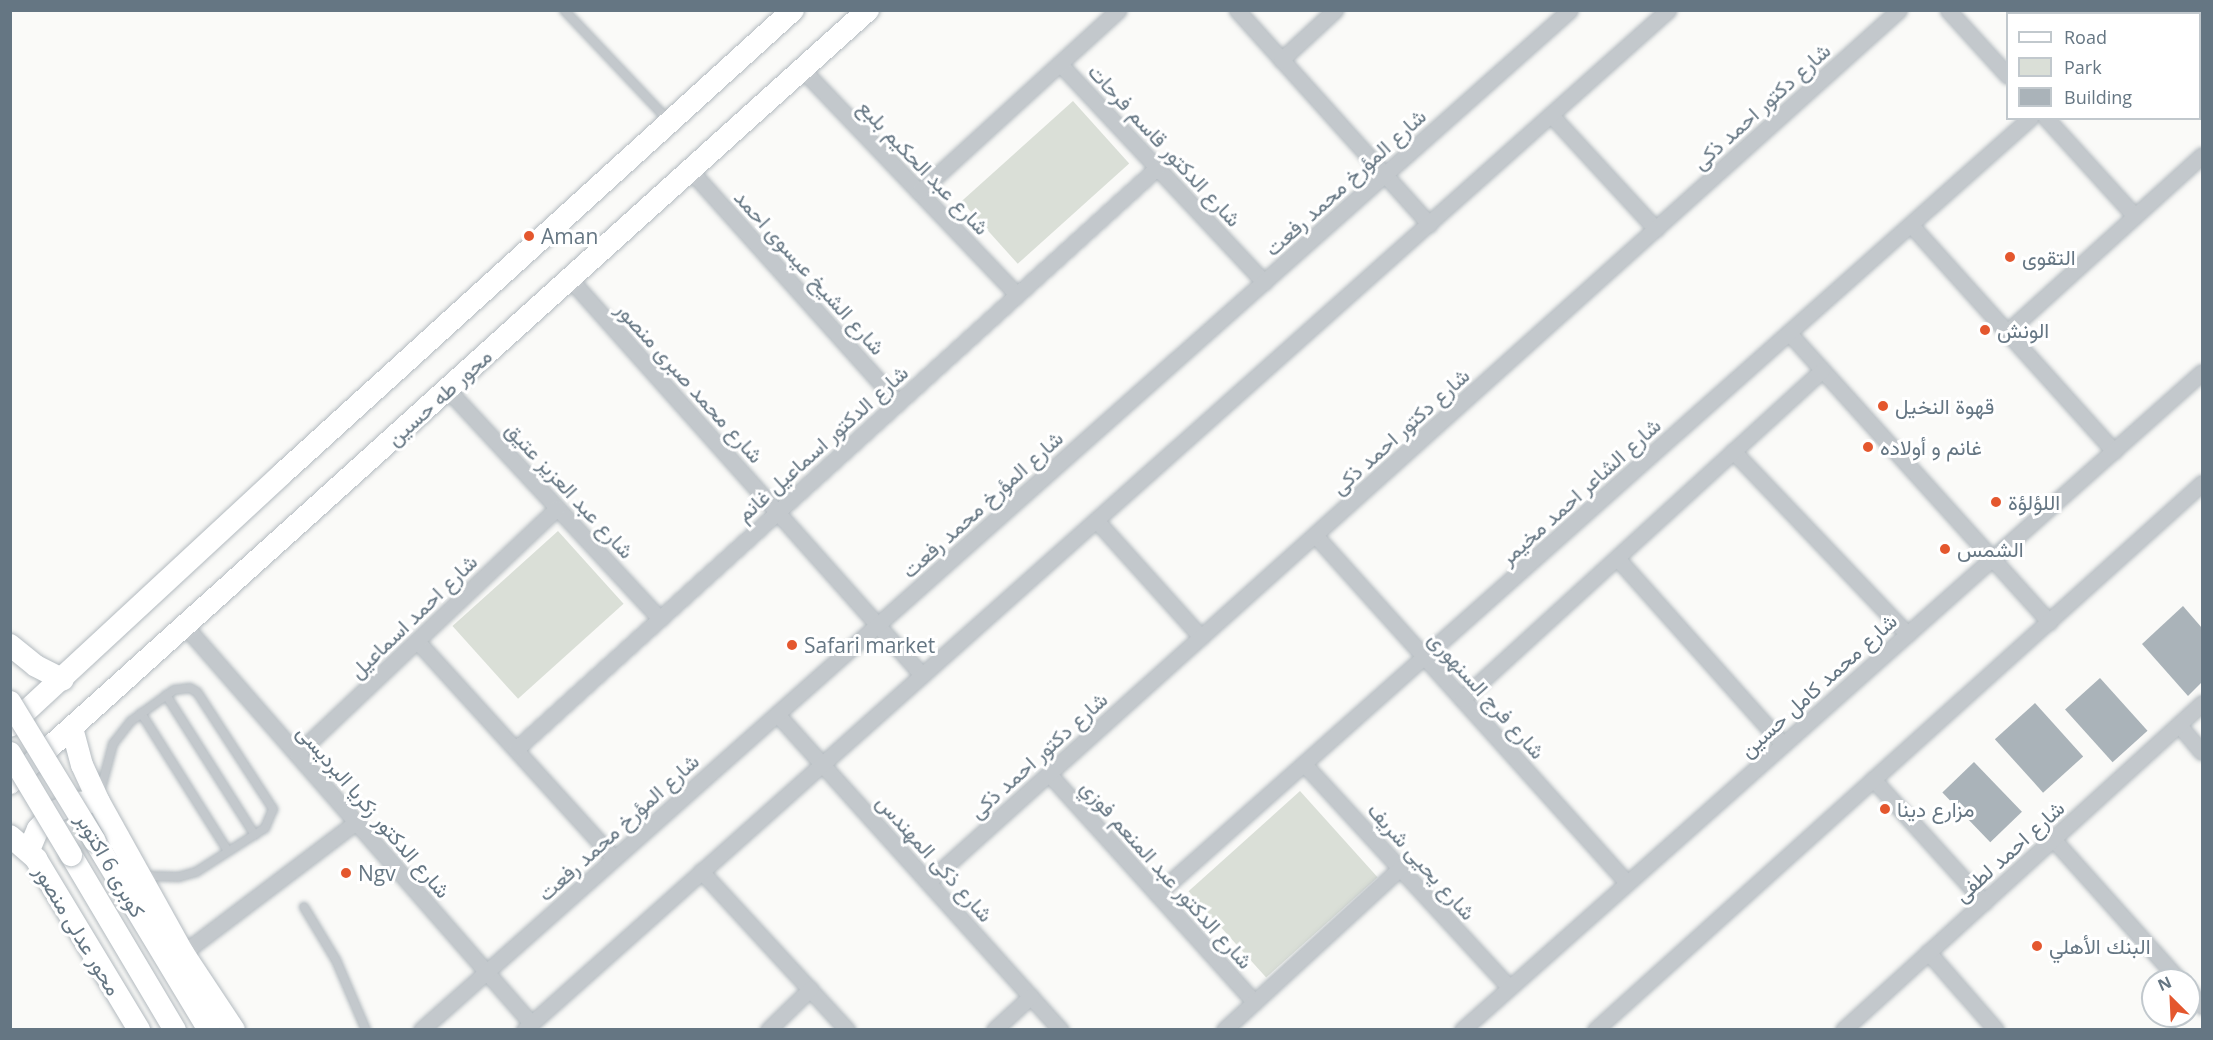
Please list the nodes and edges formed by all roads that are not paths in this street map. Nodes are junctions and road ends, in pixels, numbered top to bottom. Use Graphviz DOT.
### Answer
graph roads {
  1 [pos="564,10"];
  2 [pos="793,10"];
  3 [pos="868,10"];
  4 [pos="1118,10"];
  5 [pos="1237,10"];
  6 [pos="1335,10"];
  7 [pos="1570,10"];
  8 [pos="1668,10"];
  9 [pos="1899,10"];
  10 [pos="1948,10"];
  11 [pos="1281,60"];
  12 [pos="1060,64"];
  13 [pos="802,69"];
  14 [pos="2006,75"];
  15 [pos="1551,115"];
  16 [pos="2029,120"];
  17 [pos="2048,120"];
  18 [pos="670,122"];
  19 [pos="2202,155"];
  20 [pos="1157,168"];
  21 [pos="690,170"];
  22 [pos="1385,175"];
  23 [pos="920,192"];
  24 [pos="2135,216"];
  25 [pos="1429,224"];
  26 [pos="1911,225"];
  27 [pos="1656,229"];
  28 [pos="570,279"];
  29 [pos="1264,282"];
  30 [pos="1017,295"];
  31 [pos="2007,332"];
  32 [pos="1789,333"];
  33 [pos="1822,370"];
  34 [pos="2202,372"];
  35 [pos="448,390"];
  36 [pos="898,402"];
  37 [pos="1733,451"];
  38 [pos="2114,451"];
  39 [pos="2202,483"];
  40 [pos="558,508"];
  41 [pos="777,512"];
  42 [pos="1096,520"];
  43 [pos="1315,535"];
  44 [pos="1617,558"];
  45 [pos="1992,559"];
  46 [pos="660,619"];
  47 [pos="2049,622"];
  48 [pos="877,625"];
  49 [pos="185,626"];
  50 [pos="1907,634"];
  51 [pos="1201,637"];
  52 [pos="417,641"];
  53 [pos="10,645"];
  54 [pos="1425,657"];
  55 [pos="921,675"];
  56 [pos="63,680"];
  57 [pos="166,695"];
  58 [pos="1462,699"];
  59 [pos="10,702"];
  60 [pos="2202,703"];
  61 [pos="141,713"];
  62 [pos="777,714"];
  63 [pos="2178,725"];
  64 [pos="10,726"];
  65 [pos="72,728"];
  66 [pos="1783,744"];
  67 [pos="516,749"];
  68 [pos="2202,752"];
  69 [pos="10,753"];
  70 [pos="297,754"];
  71 [pos="822,764"];
  72 [pos="1304,764"];
  73 [pos="1049,774"];
  74 [pos="1873,779"];
  75 [pos="10,783"];
  76 [pos="99,802"];
  77 [pos="356,822"];
  78 [pos="255,835"];
  79 [pos="10,836"];
  80 [pos="2053,839"];
  81 [pos="29,850"];
  82 [pos="228,851"];
  83 [pos="614,858"];
  84 [pos="1400,868"];
  85 [pos="701,871"];
  86 [pos="141,876"];
  87 [pos="928,882"];
  88 [pos="1627,883"];
  89 [pos="1157,894"];
  90 [pos="1983,902"];
  91 [pos="304,908"];
  92 [pos="1928,952"];
  93 [pos="183,953"];
  94 [pos="2168,968"];
  95 [pos="486,971"];
  96 [pos="1509,987"];
  97 [pos="810,989"];
  98 [pos="1031,996"];
  99 [pos="1254,1002"];
  100 [pos="527,1026"];
  101 [pos="139,1029"];
  102 [pos="175,1029"];
  103 [pos="209,1029"];
  104 [pos="234,1029"];
  105 [pos="366,1029"];
  106 [pos="421,1029"];
  107 [pos="768,1029"];
  108 [pos="847,1029"];
  109 [pos="994,1029"];
  110 [pos="1061,1029"];
  111 [pos="1224,1029"];
  112 [pos="1462,1029"];
  113 [pos="1595,1029"];
  114 [pos="1843,1029"];
  115 [pos="1996,1029"];
  1 -- 18 [label="lane"];
  2 -- 18 [label="street"];
  3 -- 13 [label="street, محور طه حسين"];
  4 -- 12 [label="street"];
  5 -- 11 [label="street"];
  6 -- 11 [label="street"];
  7 -- 22 [label="street, شارع المؤرخ محمد رفعت"];
  8 -- 15 [label="street"];
  9 -- 27 [label="street, شارع دكتور احمد ذكى"];
  10 -- 14 [label="street"];
  11 -- 22 [label="street"];
  12 -- 20 [label="street, شارع الدكتور قاسم فرحات"];
  12 -- 23 [label="street"];
  13 -- 21 [label="street, محور طه حسين"];
  13 -- 23 [label="street, شارع عبد الحكيم بلبع"];
  15 -- 25 [label="street"];
  15 -- 27 [label="street"];
  16 -- 26 [label="street, شارع الشاعر احمد مخيمر"];
  17 -- 24 [label="street"];
  18 -- 56 [label="street"];
  19 -- 24 [label="street"];
  20 -- 29 [label="street, شارع الدكتور قاسم فرحات"];
  20 -- 30 [label="street, شارع الدكتور اسماعيل غانم"];
  21 -- 28 [label="street, محور طه حسين"];
  21 -- 36 [label="street, شارع الشيخ عيسوى احمد"];
  22 -- 25 [label="street"];
  22 -- 29 [label="street, شارع المؤرخ محمد رفعت"];
  23 -- 30 [label="street, شارع عبد الحكيم بلبع"];
  24 -- 31 [label="street"];
  25 -- 42 [label="street"];
  26 -- 31 [label="street"];
  26 -- 32 [label="street, شارع الشاعر احمد مخيمر"];
  27 -- 43 [label="street, شارع دكتور احمد ذكى"];
  28 -- 35 [label="street, محور طه حسين"];
  28 -- 41 [label="street, شارع محمد صبرى منصور"];
  29 -- 48 [label="street, شارع المؤرخ محمد رفعت"];
  30 -- 36 [label="street, شارع الدكتور اسماعيل غانم"];
  31 -- 38 [label="street"];
  32 -- 33 [label="street"];
  32 -- 54 [label="street, شارع الشاعر احمد مخيمر"];
  33 -- 37 [label="street"];
  33 -- 45 [label="street"];
  34 -- 38 [label="street, شارع محمد كامل حسين"];
  35 -- 40 [label="street, شارع عبد العزيز عتيق"];
  35 -- 49 [label="street, محور طه حسين"];
  36 -- 41 [label="street, شارع الدكتور اسماعيل غانم"];
  37 -- 44 [label="street"];
  37 -- 50 [label="street"];
  38 -- 45 [label="street, شارع محمد كامل حسين"];
  39 -- 47 [label="street"];
  40 -- 46 [label="street, شارع عبد العزيز عتيق"];
  40 -- 52 [label="street, شارع احمد اسماعيل"];
  41 -- 46 [label="street, شارع الدكتور اسماعيل غانم"];
  41 -- 48 [label="street, شارع محمد صبرى منصور"];
  42 -- 51 [label="street"];
  42 -- 55 [label="street"];
  43 -- 51 [label="street, شارع دكتور احمد ذكى"];
  43 -- 54 [label="street, شارع فرج السنهورى"];
  44 -- 58 [label="street"];
  44 -- 66 [label="street"];
  45 -- 47 [label="street"];
  45 -- 50 [label="street, شارع محمد كامل حسين"];
  46 -- 67 [label="street, شارع الدكتور اسماعيل غانم"];
  47 -- 74 [label="street"];
  48 -- 55 [label="street, شارع محمد صبرى منصور"];
  48 -- 62 [label="street, شارع المؤرخ محمد رفعت"];
  49 -- 65 [label="street, محور طه حسين"];
  49 -- 70 [label="street, شارع الدكتور زكريا البرديسى"];
  50 -- 66 [label="street, شارع محمد كامل حسين"];
  51 -- 73 [label="street, شارع دكتور احمد ذكى"];
  52 -- 67 [label="street"];
  52 -- 70 [label="street, شارع احمد اسماعيل"];
  53 -- 56 [label="street"];
  54 -- 58 [label="street, شارع فرج السنهورى"];
  54 -- 72 [label="street, شارع الشاعر احمد مخيمر"];
  55 -- 71 [label="street"];
  56 -- 64 [label="street"];
  57 -- 61 [label="lane"];
  57 -- 78 [label="lane"];
  57 -- 78 [label="lane"];
  58 -- 88 [label="street, شارع فرج السنهورى"];
  59 -- 103 [label="street, كوبرى 6 اكتوبر, bridge"];
  60 -- 63 [label="street, شارع احمد لطفى"];
  61 -- 76 [label="lane"];
  61 -- 82 [label="lane"];
  62 -- 71 [label="street, شارع ذكى المهندس"];
  62 -- 83 [label="street, شارع المؤرخ محمد رفعت"];
  63 -- 68 [label="street"];
  63 -- 80 [label="street, شارع احمد لطفى"];
  65 -- 75 [label="street, محور طه حسين"];
  65 -- 76 [label="street"];
  66 -- 88 [label="street, شارع محمد كامل حسين"];
  67 -- 83 [label="street"];
  69 -- 102 [label="street, كوبرى 6 اكتوبر, bridge"];
  70 -- 77 [label="street, شارع الدكتور زكريا البرديسى"];
  71 -- 85 [label="street"];
  71 -- 87 [label="street, شارع ذكى المهندس"];
  72 -- 84 [label="street, شارع يحيى شريف"];
  72 -- 89 [label="street, شارع الشاعر احمد مخيمر"];
  73 -- 87 [label="street, شارع دكتور احمد ذكى"];
  73 -- 89 [label="street, شارع الدكتور عبد المنعم فوزي"];
  74 -- 90 [label="street"];
  74 -- 113 [label="street"];
  76 -- 81 [label="street"];
  76 -- 86 [label="street"];
  77 -- 93 [label="street"];
  77 -- 95 [label="street, شارع الدكتور زكريا البرديسى"];
  78 -- 82 [label="lane"];
  79 -- 81 [label="street, محور عدلى منصور"];
  80 -- 90 [label="street, شارع احمد لطفى"];
  80 -- 94 [label="street"];
  81 -- 101 [label="street, محور عدلى منصور"];
  82 -- 86 [label="lane"];
  83 -- 95 [label="street, شارع المؤرخ محمد رفعت"];
  84 -- 96 [label="street, شارع يحيى شريف"];
  84 -- 99 [label="street"];
  85 -- 97 [label="street"];
  85 -- 100 [label="street"];
  86 -- 93 [label="street"];
  87 -- 98 [label="street, شارع ذكى المهندس"];
  88 -- 96 [label="street, شارع محمد كامل حسين"];
  89 -- 99 [label="street, شارع الدكتور عبد المنعم فوزي"];
  90 -- 92 [label="street, شارع احمد لطفى"];
  91 -- 105 [label="lane"];
  92 -- 114 [label="street, شارع احمد لطفى"];
  92 -- 115 [label="street"];
  93 -- 104 [label="street"];
  95 -- 100 [label="street, شارع الدكتور زكريا البرديسى"];
  95 -- 106 [label="street, شارع المؤرخ محمد رفعت"];
  96 -- 112 [label="street, شارع محمد كامل حسين"];
  97 -- 107 [label="street"];
  97 -- 108 [label="street"];
  98 -- 109 [label="street"];
  98 -- 110 [label="street, شارع ذكى المهندس"];
  99 -- 111 [label="street"];
}
